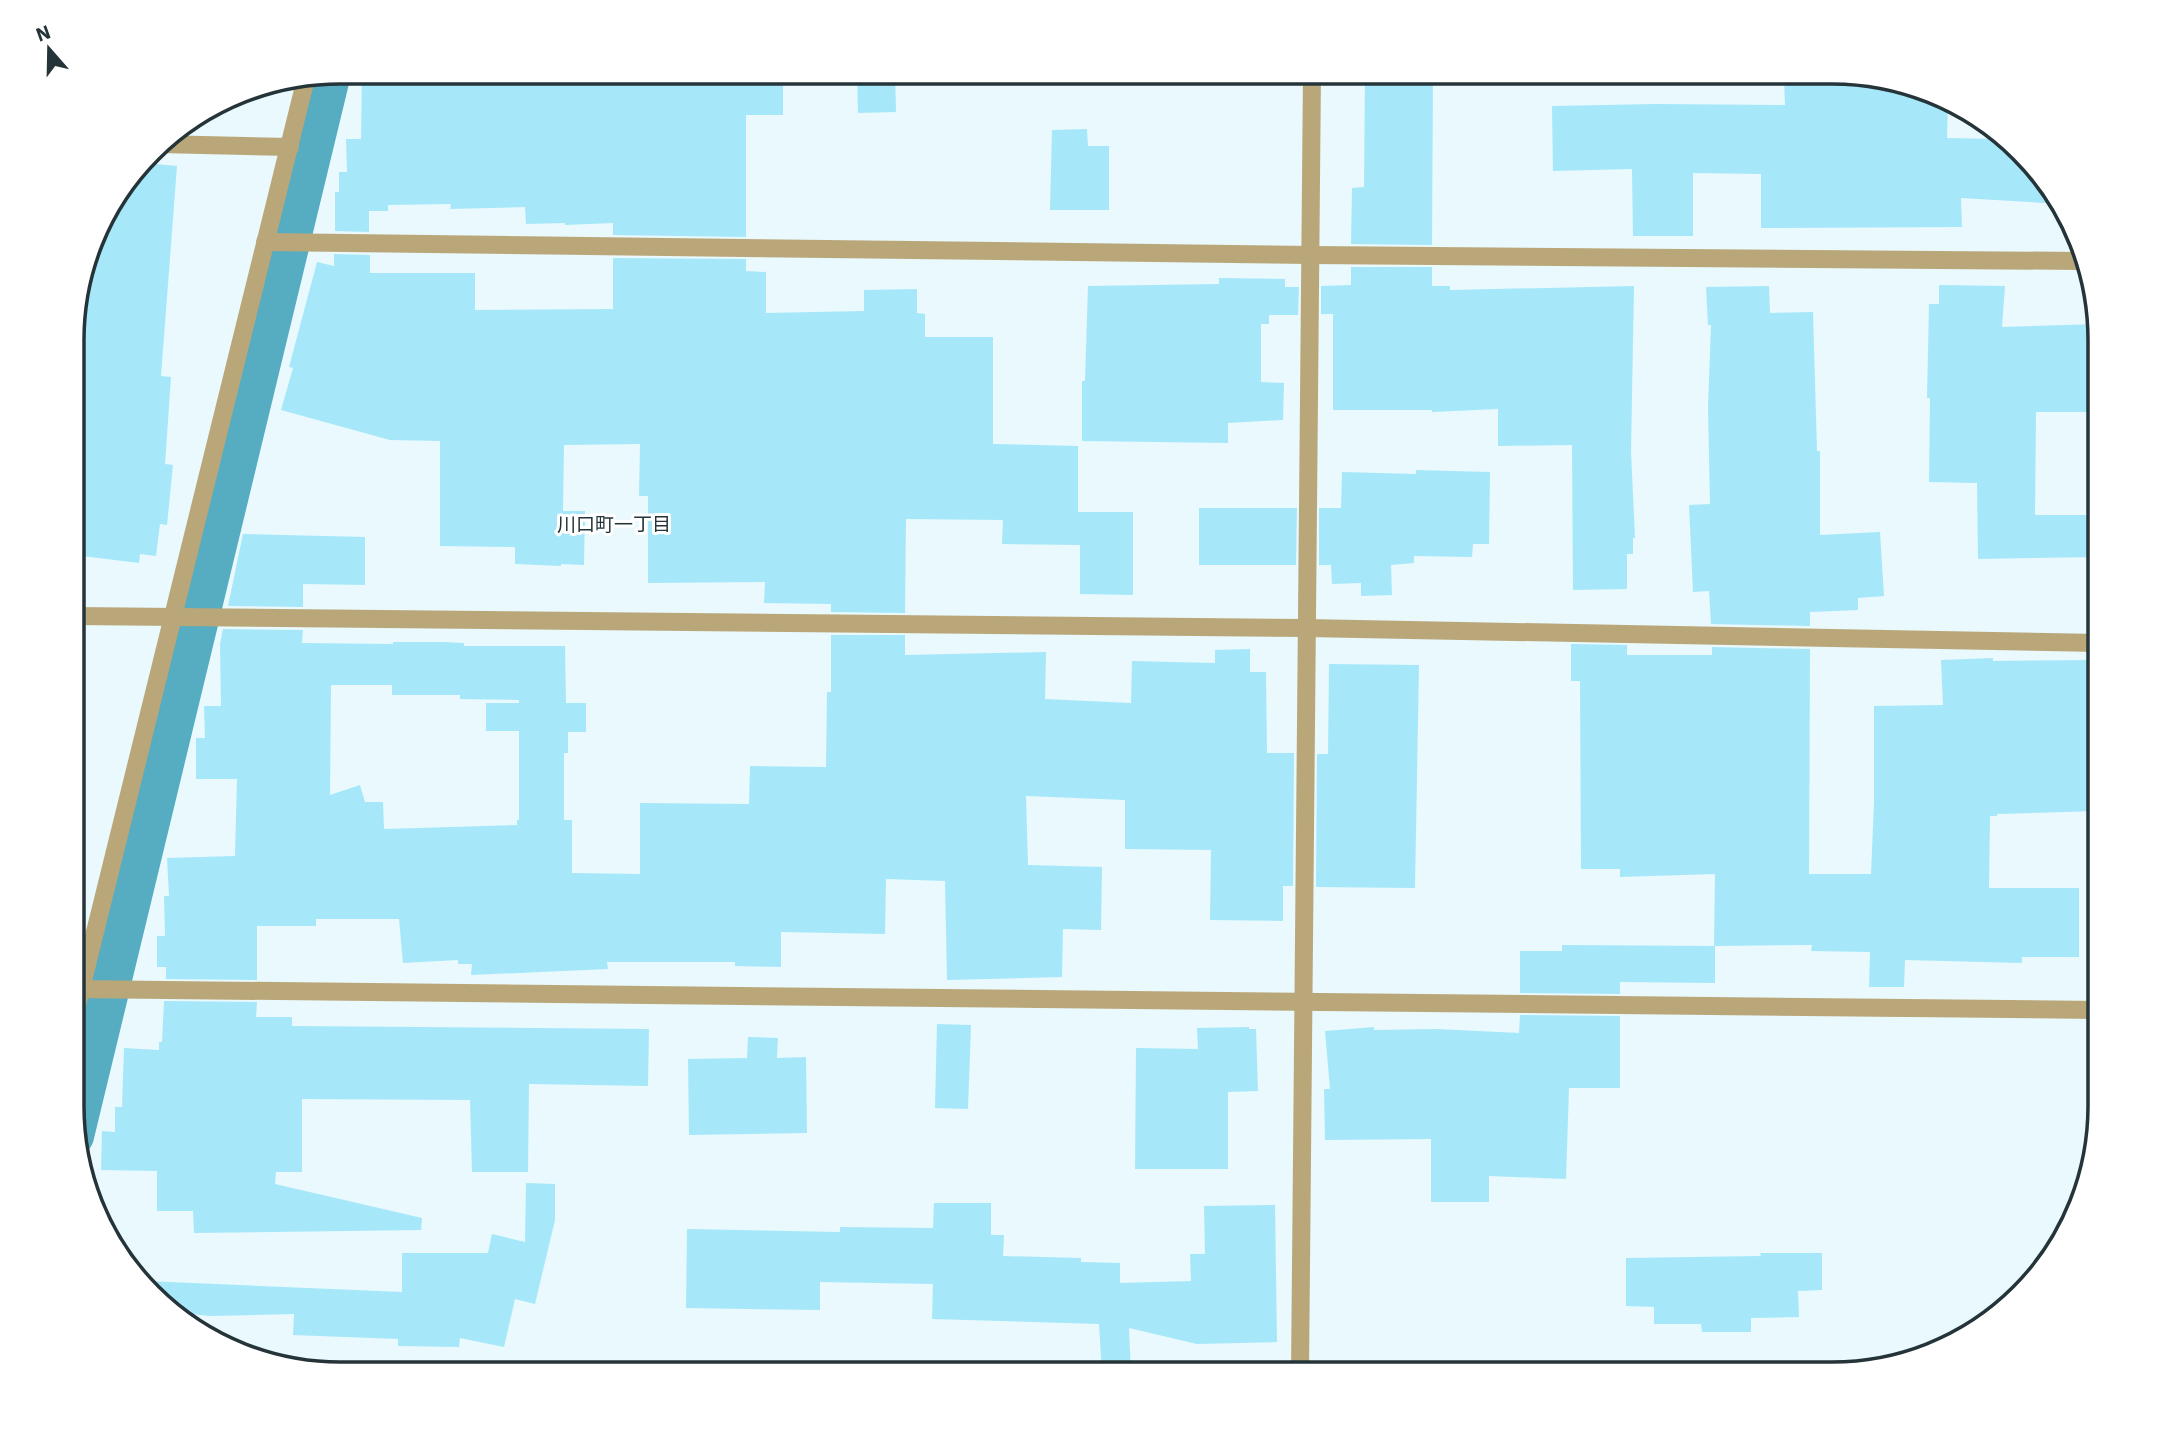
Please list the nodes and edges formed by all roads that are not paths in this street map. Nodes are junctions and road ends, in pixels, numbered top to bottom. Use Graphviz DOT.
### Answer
graph roads {
  1 [pos="1312,84"];
  2 [pos="304,86"];
  3 [pos="174,144"];
  4 [pos="290,147"];
  5 [pos="265,242"];
  6 [pos="1311,255"];
  7 [pos="2075,261"];
  8 [pos="84,616"];
  9 [pos="172,617"];
  10 [pos="1306,628"];
  11 [pos="2088,643"];
  12 [pos="84,965"];
  13 [pos="84,989"];
  14 [pos="1305,1001"];
  15 [pos="2088,1010"];
  16 [pos="1300,1362"];
  1 -- 6 [label="street"];
  2 -- 4 [label="street"];
  3 -- 4 [label="street"];
  4 -- 5 [label="street"];
  5 -- 6 [label="street"];
  5 -- 9 [label="street"];
  6 -- 7 [label="street"];
  6 -- 10 [label="street"];
  8 -- 9 [label="street"];
  9 -- 10 [label="street"];
  9 -- 12 [label="street"];
  10 -- 11 [label="street"];
  10 -- 14 [label="street"];
  13 -- 14 [label="street"];
  14 -- 15 [label="street"];
  14 -- 16 [label="street"];
}
